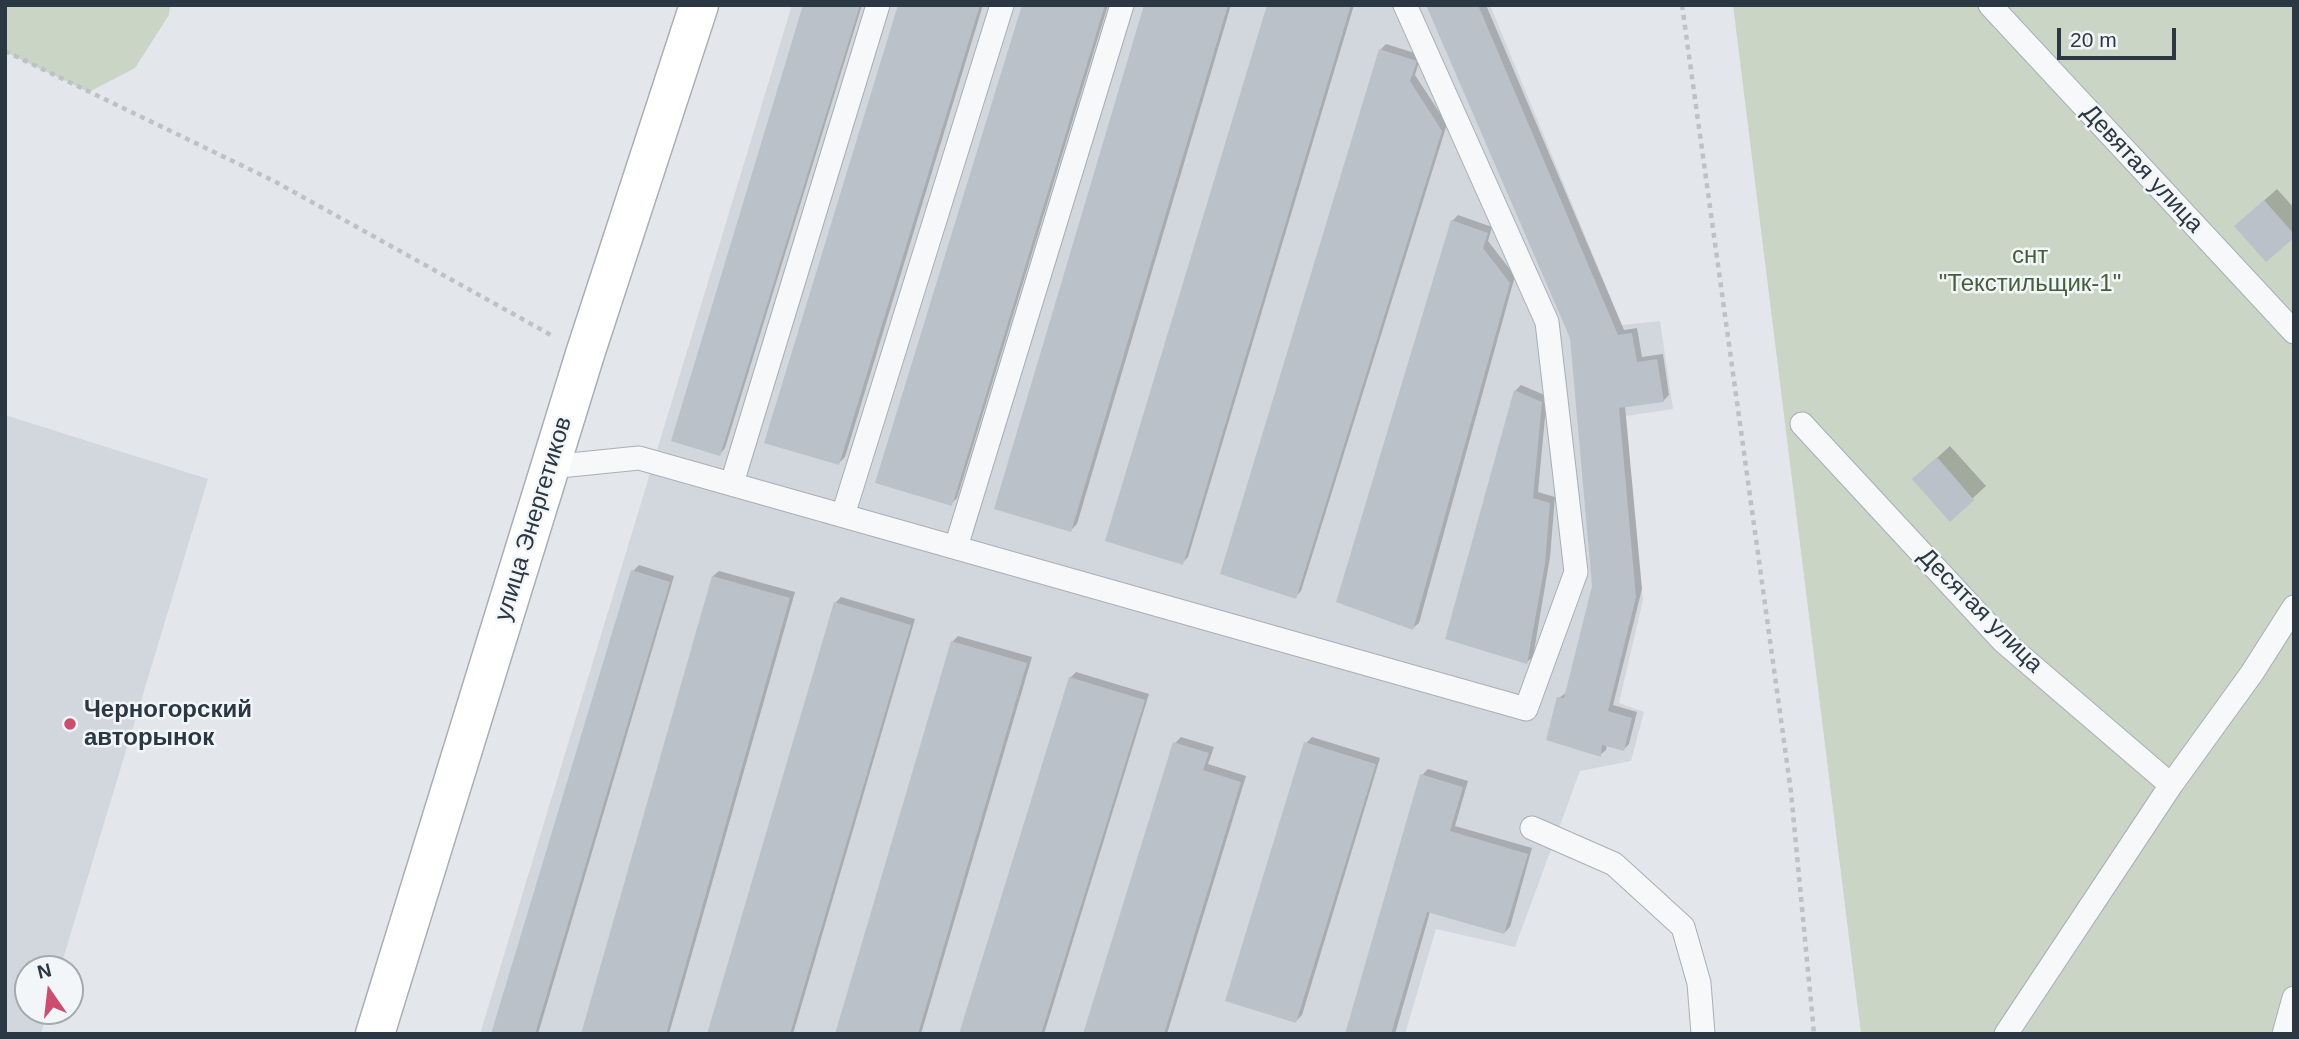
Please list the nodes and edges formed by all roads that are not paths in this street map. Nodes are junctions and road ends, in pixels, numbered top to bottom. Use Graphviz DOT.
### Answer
graph roads {
  1 [pos="699,5"];
  2 [pos="878,5"];
  3 [pos="1002,5"];
  4 [pos="1122,5"];
  5 [pos="1405,5"];
  6 [pos="1990,5"];
  7 [pos="2294,332"];
  8 [pos="1802,424"];
  9 [pos="550,467"];
  10 [pos="732,483"];
  11 [pos="843,515"];
  12 [pos="956,547"];
  13 [pos="2294,607"];
  14 [pos="2171,785"];
  15 [pos="1532,828"];
  16 [pos="2294,998"];
  17 [pos="375,1034"];
  18 [pos="1703,1034"];
  19 [pos="2006,1034"];
  20 [pos="2284,1034"];
  1 -- 9 [label="main road, улица Энергетиков"];
  2 -- 10 [label="lane"];
  3 -- 11 [label="lane"];
  4 -- 12 [label="lane"];
  5 -- 12 [label="lane"];
  6 -- 7 [label="lane, Девятая улица"];
  8 -- 14 [label="lane, Десятая улица"];
  9 -- 10 [label="lane"];
  9 -- 17 [label="main road, улица Энергетиков"];
  10 -- 11 [label="lane"];
  11 -- 12 [label="lane"];
  13 -- 14 [label="lane"];
  14 -- 19 [label="lane"];
  15 -- 18 [label="lane"];
  16 -- 20 [label="lane"];
}
